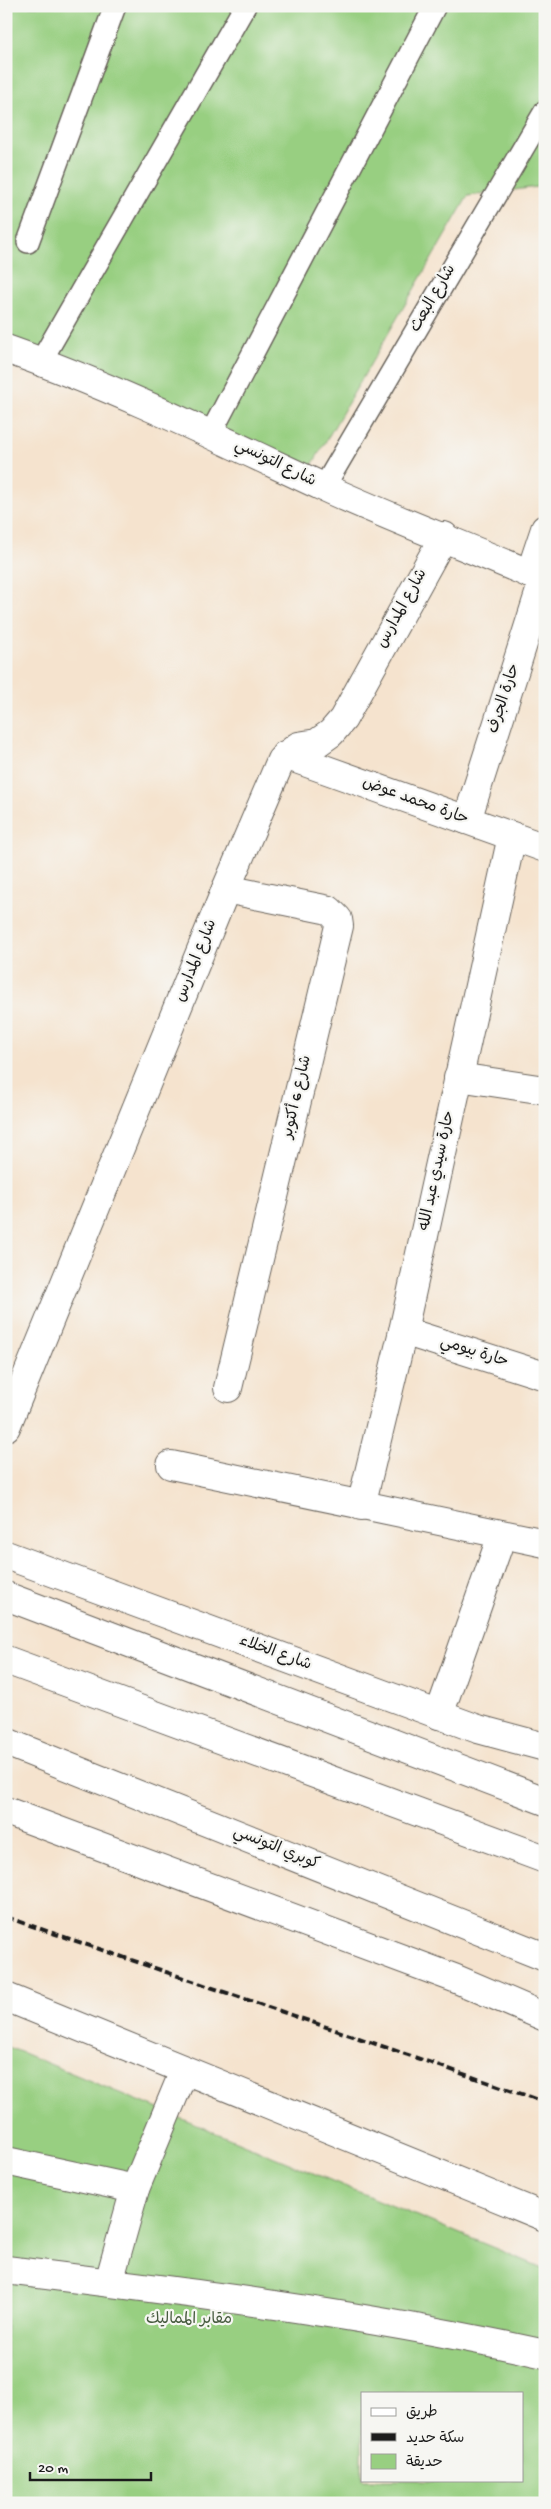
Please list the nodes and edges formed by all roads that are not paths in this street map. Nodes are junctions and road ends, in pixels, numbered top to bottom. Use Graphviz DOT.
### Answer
graph roads {
  1 [pos="115,6"];
  2 [pos="245,6"];
  3 [pos="435,6"];
  4 [pos="545,111"];
  5 [pos="28,242"];
  6 [pos="6,349"];
  7 [pos="41,361"];
  8 [pos="210,433"];
  9 [pos="324,487"];
  10 [pos="545,529"];
  11 [pos="444,536"];
  12 [pos="540,577"];
  13 [pos="285,755"];
  14 [pos="467,820"];
  15 [pos="512,836"];
  16 [pos="545,848"];
  17 [pos="226,889"];
  18 [pos="458,1078"];
  19 [pos="545,1090"];
  20 [pos="403,1331"];
  21 [pos="545,1376"];
  22 [pos="228,1388"];
  23 [pos="6,1427"];
  24 [pos="171,1465"];
  25 [pos="361,1506"];
  26 [pos="502,1535"];
  27 [pos="545,1543"];
  28 [pos="6,1555"];
  29 [pos="6,1596"];
  30 [pos="6,1660"];
  31 [pos="439,1715"];
  32 [pos="6,1742"];
  33 [pos="545,1747"];
  34 [pos="545,1801"];
  35 [pos="6,1810"];
  36 [pos="545,1859"];
  37 [pos="545,1957"];
  38 [pos="6,1997"];
  39 [pos="545,2017"];
  40 [pos="184,2071"];
  41 [pos="6,2161"];
  42 [pos="135,2189"];
  43 [pos="545,2217"];
  44 [pos="6,2270"];
  45 [pos="108,2282"];
  46 [pos="545,2354"];
  1 -- 5 [label="lane"];
  2 -- 7 [label="lane"];
  3 -- 8 [label="lane"];
  4 -- 9 [label="lane, شارع البعث"];
  6 -- 7 [label="main road, شارع التونسي"];
  7 -- 8 [label="main road, شارع التونسي"];
  8 -- 9 [label="main road, شارع التونسي"];
  9 -- 11 [label="main road, شارع التونسي"];
  10 -- 12 [label="main road, حارة الجرف"];
  11 -- 12 [label="main road, شارع التونسي"];
  11 -- 13 [label="main road, شارع المدارس"];
  12 -- 14 [label="main road, حارة الجرف"];
  13 -- 14 [label="main road, حارة محمد عوض"];
  13 -- 17 [label="main road, شارع المدارس"];
  14 -- 15 [label="main road, حارة محمد عوض"];
  15 -- 16 [label="main road, حارة محمد عوض"];
  15 -- 18 [label="main road, حارة سيدي عبد الله"];
  17 -- 22 [label="main road, شارع 6 أكتوبر"];
  17 -- 23 [label="main road, شارع المدارس"];
  18 -- 19 [label="main road"];
  18 -- 20 [label="main road, حارة سيدي عبد الله"];
  20 -- 21 [label="main road, حارة بيومي"];
  20 -- 25 [label="main road, حارة سيدي عبد الله"];
  24 -- 25 [label="main road"];
  25 -- 26 [label="main road"];
  26 -- 27 [label="main road"];
  26 -- 31 [label="main road"];
  28 -- 31 [label="main road, شارع الخلاء"];
  29 -- 34 [label="main road"];
  30 -- 36 [label="main road"];
  31 -- 33 [label="main road, شارع الخلاء"];
  32 -- 37 [label="main road, كوبري التونسي"];
  35 -- 39 [label="main road"];
  38 -- 40 [label="main road"];
  40 -- 42 [label="main road"];
  40 -- 43 [label="main road"];
  41 -- 42 [label="main road"];
  42 -- 45 [label="main road"];
  44 -- 45 [label="main road"];
  45 -- 46 [label="main road"];
}
